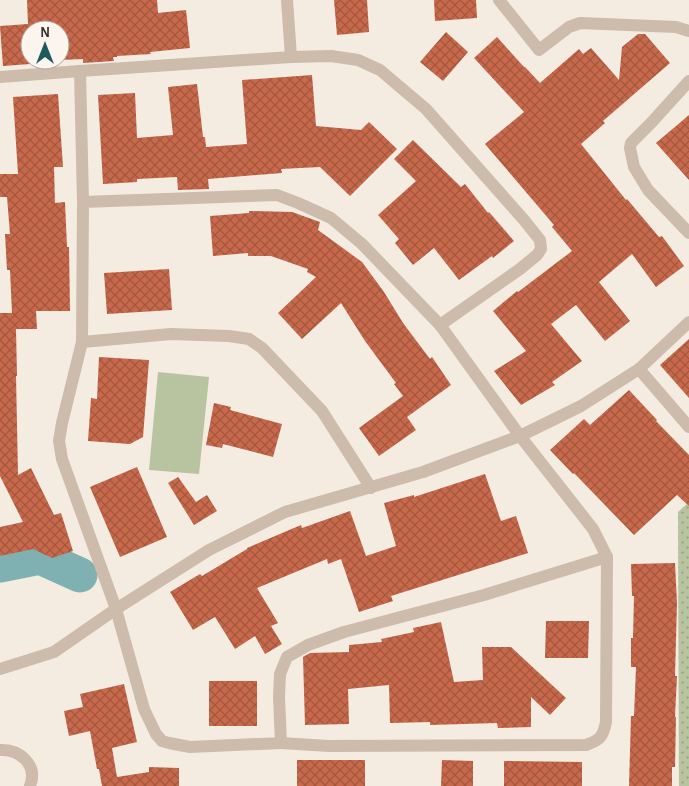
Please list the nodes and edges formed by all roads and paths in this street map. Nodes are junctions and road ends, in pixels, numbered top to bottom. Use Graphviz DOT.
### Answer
graph roads {
  1 [pos="287,0"];
  2 [pos="499,0"];
  3 [pos="689,30"];
  4 [pos="291,57"];
  5 [pos="80,71"];
  6 [pos="0,78"];
  7 [pos="689,81"];
  8 [pos="83,202"];
  9 [pos="689,232"];
  10 [pos="689,322"];
  11 [pos="440,325"];
  12 [pos="82,342"];
  13 [pos="639,369"];
  14 [pos="689,427"];
  15 [pos="520,436"];
  16 [pos="371,488"];
  17 [pos="608,557"];
  18 [pos="116,609"];
  19 [pos="0,669"];
  20 [pos="281,744"];
  21 [pos="0,750"];
  22 [pos="30,786"];
  1 -- 4 [label="street"];
  2 -- 3 [label="street"];
  4 -- 5 [label="street"];
  4 -- 11 [label="street"];
  5 -- 6 [label="street"];
  5 -- 8 [label="street"];
  7 -- 9 [label="street"];
  8 -- 11 [label="street"];
  8 -- 12 [label="street"];
  10 -- 13 [label="street"];
  11 -- 15 [label="street"];
  12 -- 16 [label="street"];
  12 -- 18 [label="street"];
  13 -- 14 [label="street"];
  13 -- 15 [label="street"];
  15 -- 16 [label="street"];
  15 -- 17 [label="street"];
  16 -- 18 [label="street"];
  17 -- 20 [label="street"];
  17 -- 20 [label="street"];
  18 -- 19 [label="street"];
  18 -- 20 [label="street"];
  21 -- 22 [label="street"];
}
